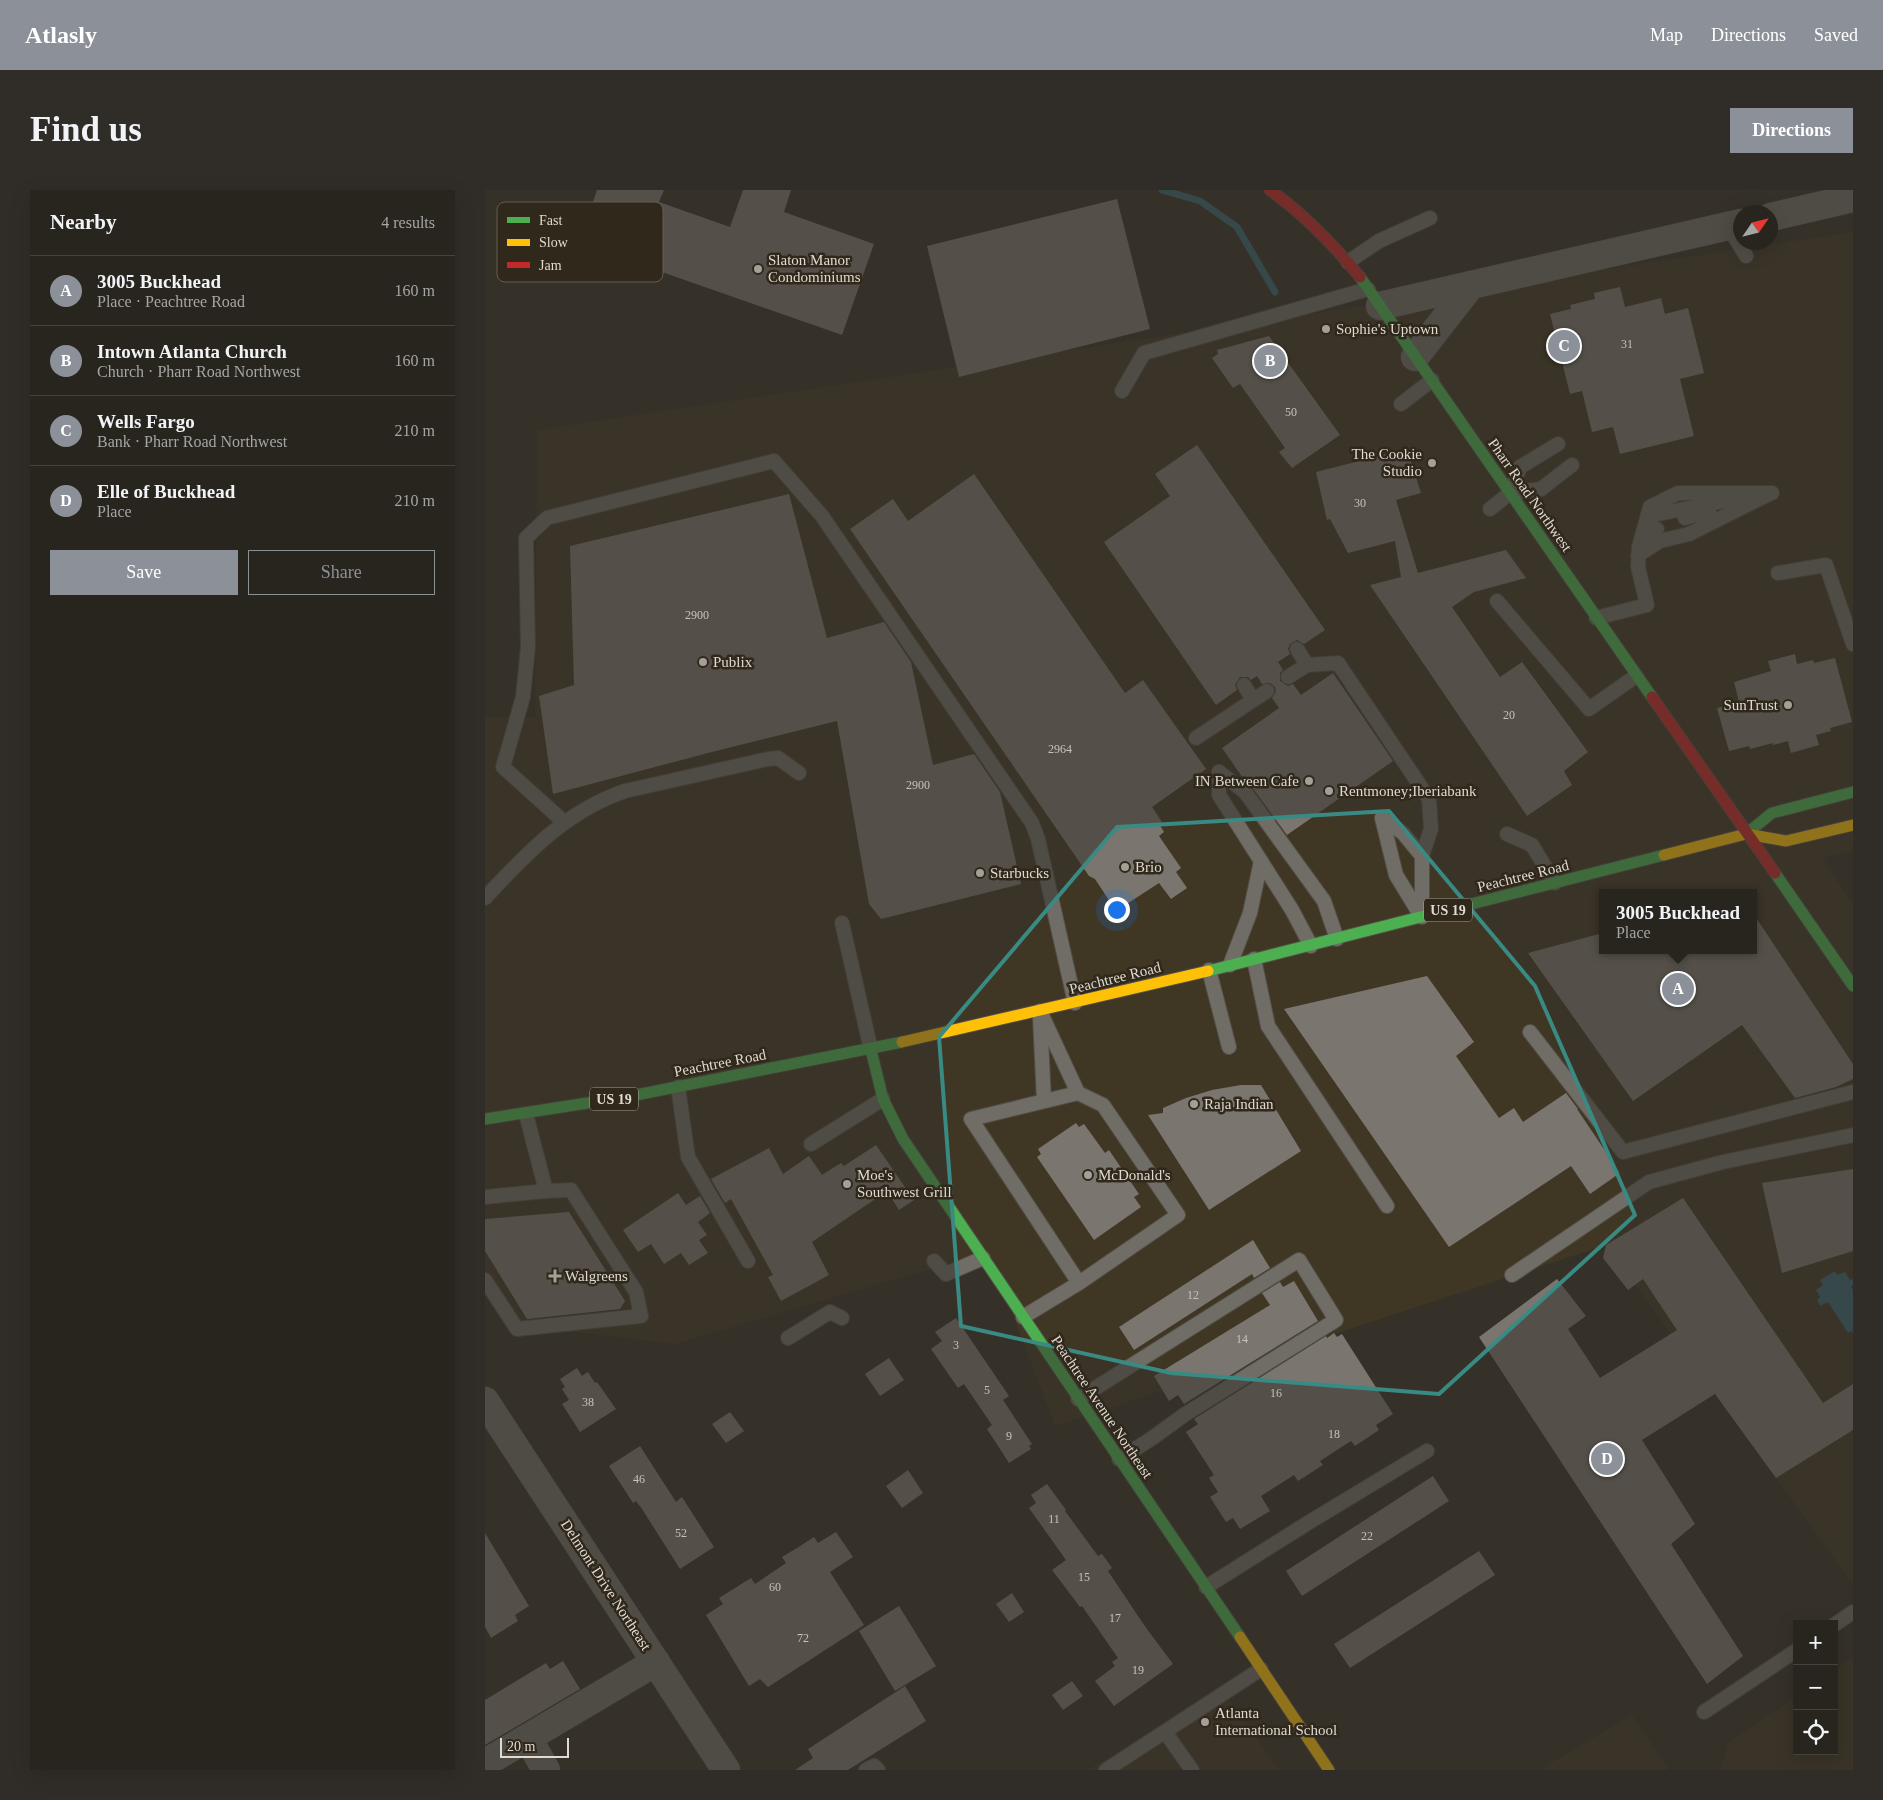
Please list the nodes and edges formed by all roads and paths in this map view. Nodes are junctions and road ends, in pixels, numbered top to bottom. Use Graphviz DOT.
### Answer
graph roads {
  1 [pos="1270,190"];
  2 [pos="1853,198"];
  3 [pos="1778,215"];
  4 [pos="1430,218"];
  5 [pos="1733,225"];
  6 [pos="1744,250"];
  7 [pos="1746,256"];
  8 [pos="1348,262"];
  9 [pos="1471,285"];
  10 [pos="1374,297"];
  11 [pos="1415,357"];
  12 [pos="1432,380"];
  13 [pos="1122,391"];
  14 [pos="1401,404"];
  15 [pos="1558,444"];
  16 [pos="1572,466"];
  17 [pos="1510,493"];
  18 [pos="1771,493"];
  19 [pos="1490,509"];
  20 [pos="1685,518"];
  21 [pos="1657,529"];
  22 [pos="1639,548"];
  23 [pos="1779,573"];
  24 [pos="1497,601"];
  25 [pos="1597,618"];
  26 [pos="1853,644"];
  27 [pos="1297,648"];
  28 [pos="1307,665"];
  29 [pos="1288,676"];
  30 [pos="1636,676"];
  31 [pos="1244,685"];
  32 [pos="1267,691"];
  33 [pos="1253,700"];
  34 [pos="1197,738"];
  35 [pos="799,773"];
  36 [pos="1853,792"];
  37 [pos="564,822"];
  38 [pos="1853,825"];
  39 [pos="1507,834"];
  40 [pos="1746,834"];
  41 [pos="1422,856"];
  42 [pos="1261,861"];
  43 [pos="1555,883"];
  44 [pos="485,898"];
  45 [pos="1422,917"];
  46 [pos="842,923"];
  47 [pos="1337,939"];
  48 [pos="1311,946"];
  49 [pos="1255,959"];
  50 [pos="1230,965"];
  51 [pos="1209,970"];
  52 [pos="1853,986"];
  53 [pos="1075,1003"];
  54 [pos="1040,1011"];
  55 [pos="1530,1032"];
  56 [pos="1229,1047"];
  57 [pos="871,1050"];
  58 [pos="678,1087"];
  59 [pos="1853,1092"];
  60 [pos="1078,1093"];
  61 [pos="883,1099"];
  62 [pos="1044,1101"];
  63 [pos="525,1114"];
  64 [pos="485,1119"];
  65 [pos="1853,1135"];
  66 [pos="811,1144"];
  67 [pos="547,1191"];
  68 [pos="485,1197"];
  69 [pos="1387,1206"];
  70 [pos="983,1258"];
  71 [pos="748,1261"];
  72 [pos="933,1261"];
  73 [pos="1512,1275"];
  74 [pos="485,1280"];
  75 [pos="1079,1283"];
  76 [pos="1023,1317"];
  77 [pos="842,1318"];
  78 [pos="787,1338"];
  79 [pos="1078,1399"];
  80 [pos="485,1401"];
  81 [pos="1427,1451"];
  82 [pos="1119,1459"];
  83 [pos="1206,1587"];
  84 [pos="1853,1612"];
  85 [pos="1838,1622"];
  86 [pos="1793,1653"];
  87 [pos="656,1662"];
  88 [pos="1261,1669"];
  89 [pos="1704,1712"];
  90 [pos="1165,1732"];
  91 [pos="528,1738"];
  92 [pos="485,1763"];
  93 [pos="546,1770"];
  94 [pos="726,1770"];
  95 [pos="866,1770"];
  96 [pos="878,1770"];
  97 [pos="1106,1770"];
  98 [pos="1192,1770"];
  99 [pos="1329,1770"];
  1 -- 8 [label="main road, Pharr Road Northwest"];
  2 -- 3 [label="street"];
  4 -- 8 [label="lane"];
  5 -- 9 [label="street"];
  6 -- 7 [label="lane"];
  8 -- 10 [label="main road, Pharr Road Northwest"];
  9 -- 10 [label="street"];
  9 -- 11 [label="street"];
  10 -- 11 [label="main road, Pharr Road Northwest"];
  10 -- 13 [label="lane"];
  11 -- 12 [label="main road, Pharr Road Northwest"];
  12 -- 14 [label="lane"];
  12 -- 17 [label="main road, Pharr Road Northwest"];
  15 -- 17 [label="lane"];
  16 -- 17 [label="lane"];
  17 -- 19 [label="lane"];
  17 -- 25 [label="main road, Pharr Road Northwest"];
  18 -- 20 [label="lane"];
  18 -- 22 [label="lane"];
  18 -- 22 [label="lane"];
  21 -- 22 [label="lane"];
  22 -- 25 [label="lane"];
  23 -- 26 [label="lane"];
  24 -- 30 [label="lane"];
  25 -- 30 [label="main road, Pharr Road Northwest"];
  27 -- 28 [label="lane"];
  28 -- 29 [label="lane"];
  28 -- 41 [label="lane"];
  30 -- 40 [label="main road, Pharr Road Northwest"];
  31 -- 33 [label="lane"];
  32 -- 33 [label="lane"];
  33 -- 34 [label="lane"];
  35 -- 37 [label="lane"];
  36 -- 40 [label="main road, US 19"];
  37 -- 44 [label="lane"];
  37 -- 53 [label="lane"];
  38 -- 40 [label="main road, US 19"];
  39 -- 43 [label="lane"];
  40 -- 43 [label="main road, Peachtree Road / US 19"];
  40 -- 52 [label="main road, Pharr Road Northwest"];
  41 -- 45 [label="lane"];
  41 -- 45 [label="lane"];
  42 -- 47 [label="lane"];
  42 -- 48 [label="lane"];
  42 -- 50 [label="lane"];
  43 -- 45 [label="main road, Peachtree Road / US 19"];
  45 -- 47 [label="main road, Peachtree Road / US 19"];
  46 -- 57 [label="lane"];
  47 -- 48 [label="main road, Peachtree Road / US 19"];
  48 -- 49 [label="main road, Peachtree Road / US 19"];
  49 -- 50 [label="main road, Peachtree Road / US 19"];
  49 -- 69 [label="lane"];
  50 -- 51 [label="main road, Peachtree Road / US 19"];
  51 -- 53 [label="main road, Peachtree Road / US 19"];
  51 -- 56 [label="lane"];
  53 -- 54 [label="main road, Peachtree Road / US 19"];
  54 -- 57 [label="main road, Peachtree Road / US 19"];
  54 -- 60 [label="lane"];
  54 -- 62 [label="lane"];
  55 -- 59 [label="lane"];
  57 -- 58 [label="main road, Peachtree Road / US 19"];
  57 -- 61 [label="main road, Peachtree Avenue Northeast"];
  58 -- 63 [label="main road, Peachtree Road / US 19"];
  58 -- 71 [label="lane"];
  60 -- 62 [label="lane"];
  60 -- 75 [label="lane"];
  61 -- 66 [label="lane"];
  61 -- 70 [label="main road, Peachtree Avenue Northeast"];
  62 -- 75 [label="lane"];
  63 -- 64 [label="main road, Peachtree Road / US 19"];
  63 -- 67 [label="lane"];
  65 -- 73 [label="lane"];
  67 -- 68 [label="lane"];
  67 -- 74 [label="lane"];
  70 -- 72 [label="lane"];
  70 -- 76 [label="main road, Peachtree Avenue Northeast"];
  75 -- 76 [label="lane"];
  76 -- 79 [label="main road, Peachtree Avenue Northeast"];
  77 -- 78 [label="lane"];
  79 -- 82 [label="main road, Peachtree Avenue Northeast"];
  79 -- 82 [label="lane"];
  80 -- 87 [label="street, Delmont Drive Northeast"];
  81 -- 83 [label="lane"];
  82 -- 83 [label="main road, Peachtree Avenue Northeast"];
  83 -- 88 [label="main road, Peachtree Avenue Northeast"];
  84 -- 85 [label="lane"];
  86 -- 89 [label="lane"];
  87 -- 91 [label="street"];
  87 -- 94 [label="street, Delmont Drive Northeast"];
  88 -- 90 [label="lane"];
  88 -- 99 [label="main road, Peachtree Avenue Northeast"];
  90 -- 97 [label="lane"];
  90 -- 98 [label="lane"];
  91 -- 92 [label="street"];
  91 -- 93 [label="street"];
  95 -- 96 [label="lane"];
}
